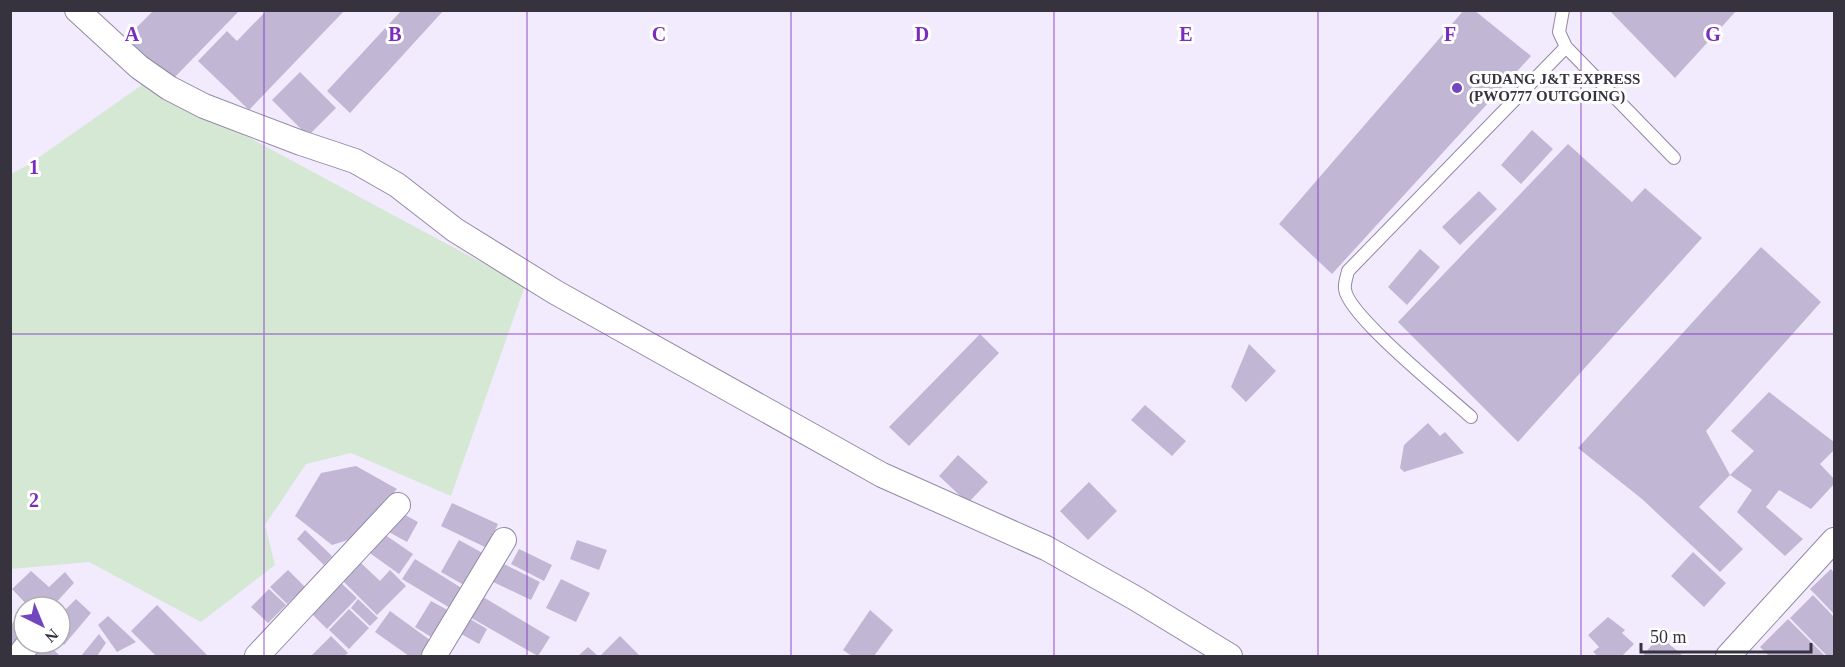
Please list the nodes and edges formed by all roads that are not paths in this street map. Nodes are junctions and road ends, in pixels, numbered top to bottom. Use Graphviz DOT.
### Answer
graph roads {
  1 [pos="77,10"];
  2 [pos="1563,10"];
  3 [pos="1566,46"];
  4 [pos="1674,158"];
  5 [pos="1471,417"];
  6 [pos="398,505"];
  7 [pos="504,540"];
  8 [pos="1834,540"];
  9 [pos="1740,652"];
  10 [pos="257,657"];
  11 [pos="434,657"];
  12 [pos="1230,657"];
  1 -- 12 [label="street"];
  2 -- 3 [label="lane"];
  3 -- 4 [label="lane"];
  3 -- 5 [label="lane"];
  6 -- 10 [label="street"];
  7 -- 11 [label="street"];
  8 -- 9 [label="street"];
}
